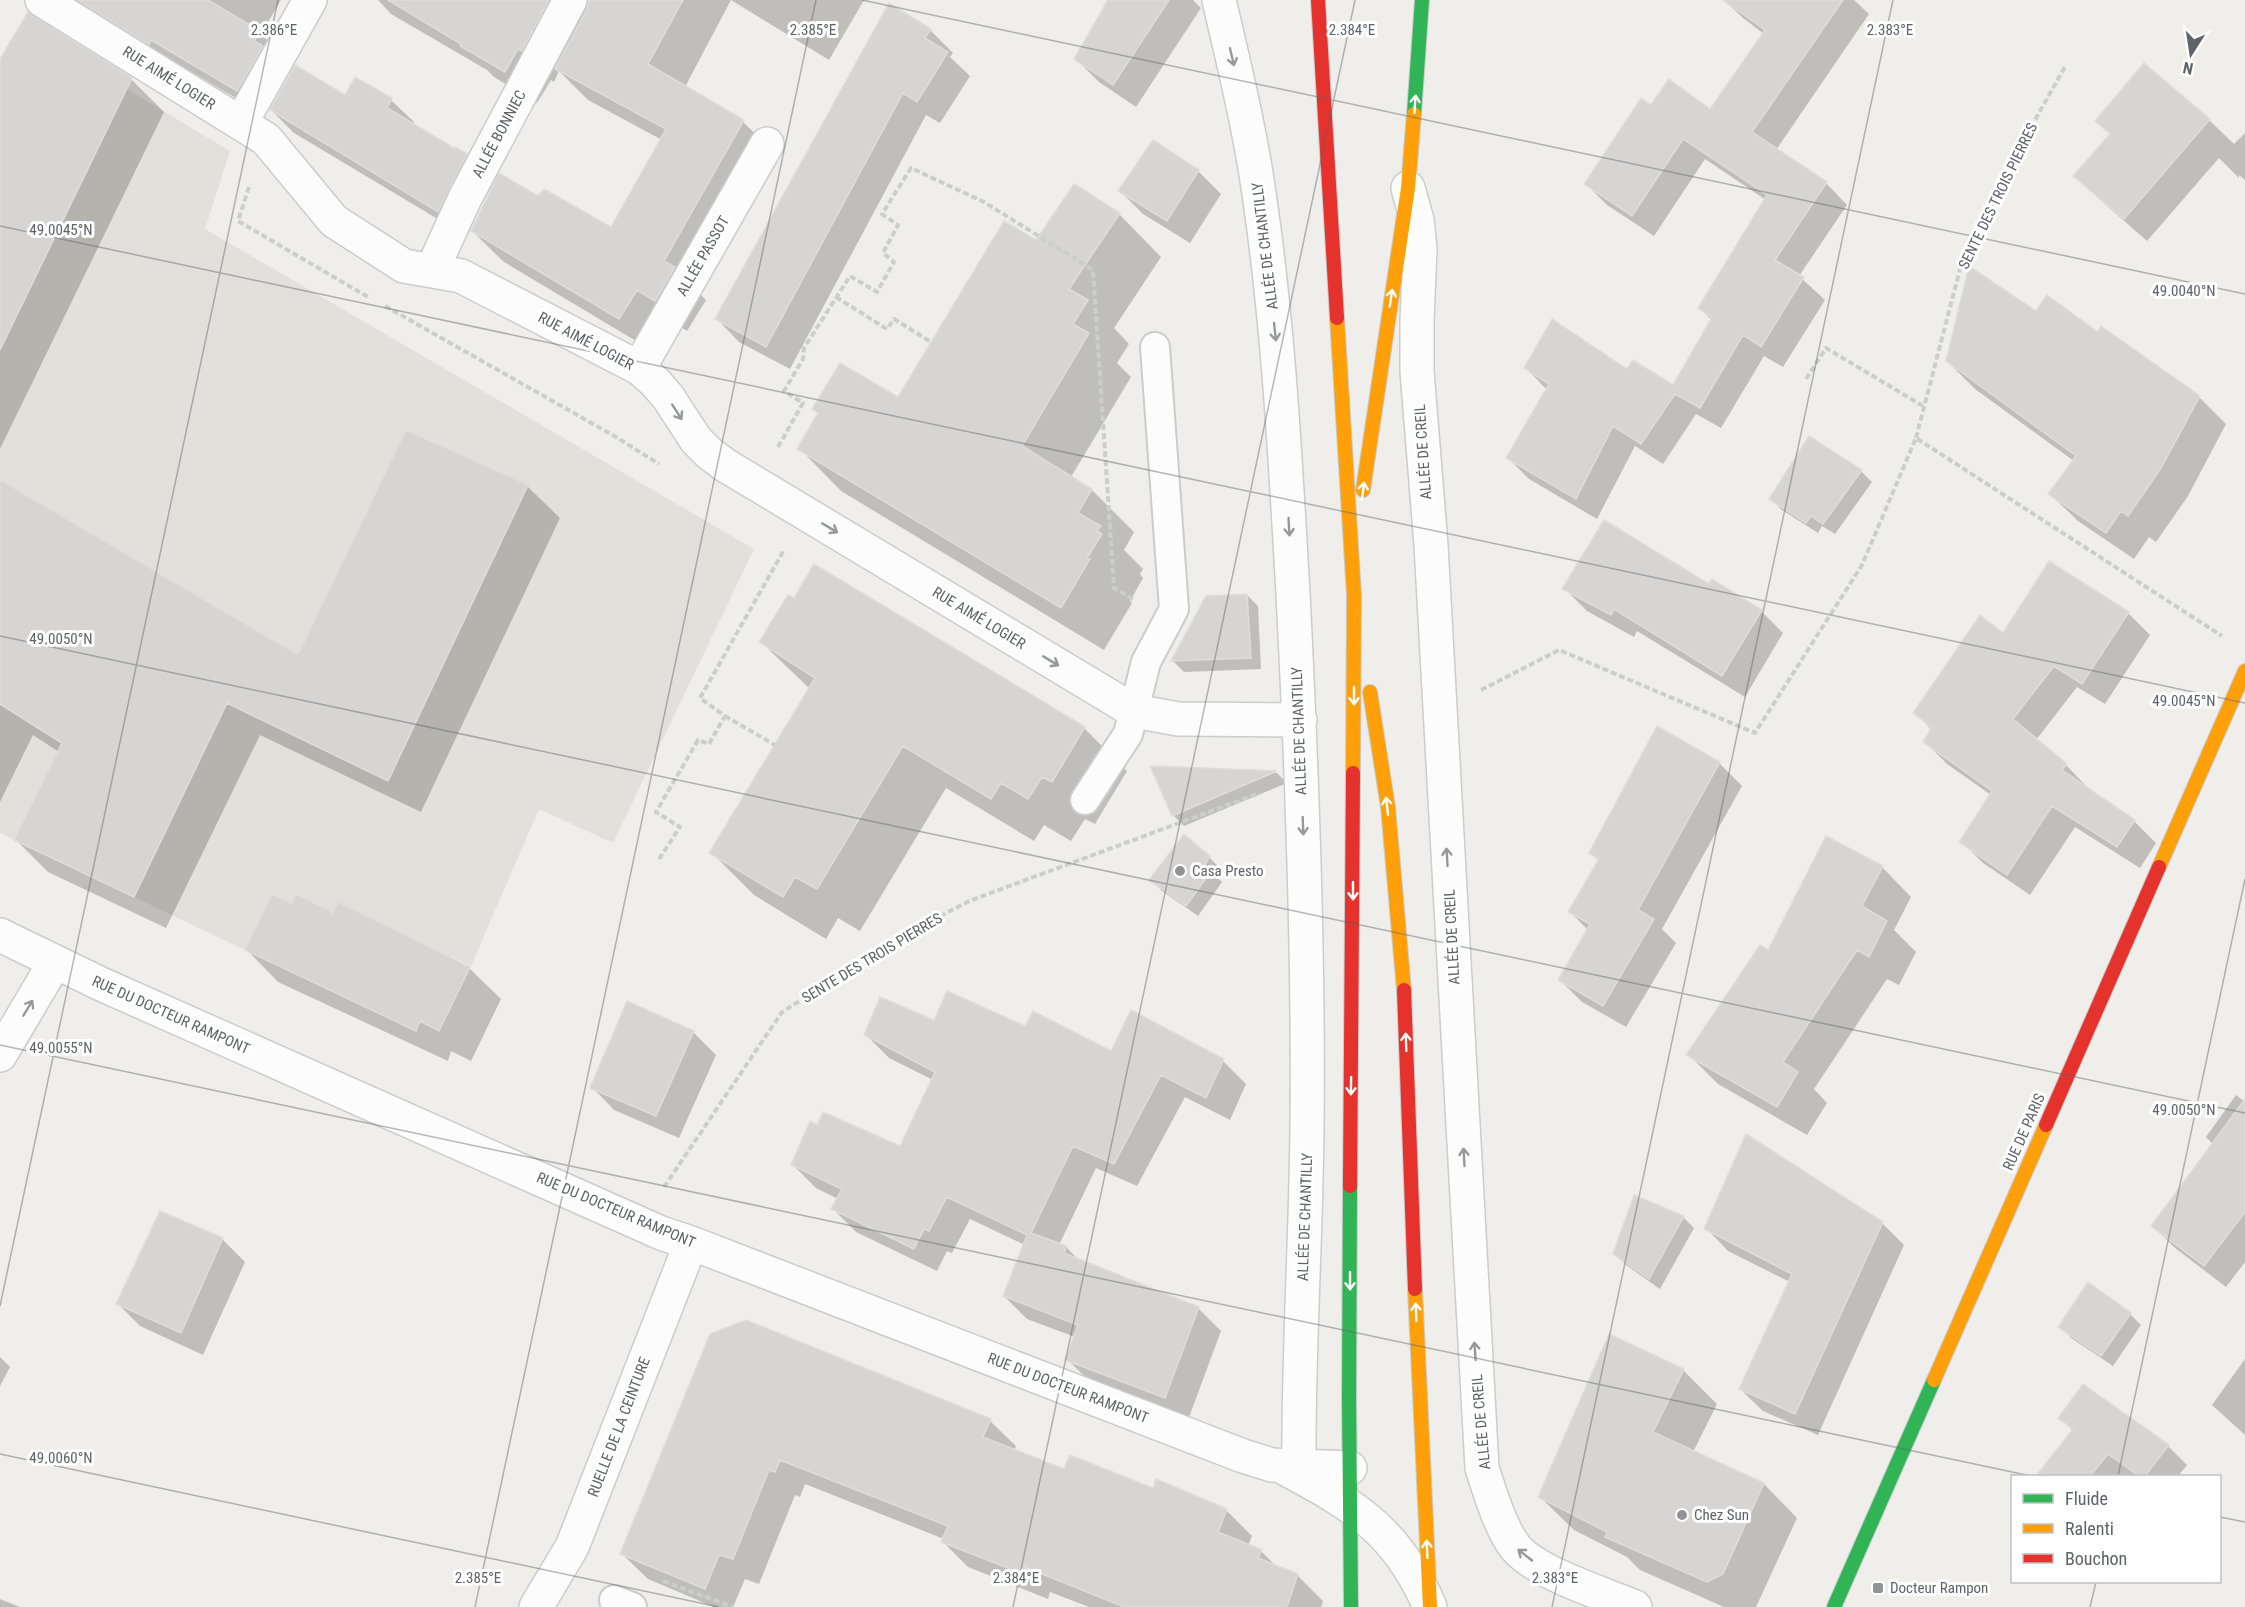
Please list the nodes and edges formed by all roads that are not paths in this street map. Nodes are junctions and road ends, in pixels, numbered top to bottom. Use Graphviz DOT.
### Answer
graph roads {
  1 [pos="42,0"];
  2 [pos="310,0"];
  3 [pos="570,0"];
  4 [pos="1219,0"];
  5 [pos="1318,0"];
  6 [pos="1422,0"];
  7 [pos="254,131"];
  8 [pos="767,144"];
  9 [pos="1408,188"];
  10 [pos="432,270"];
  11 [pos="1155,347"];
  12 [pos="639,369"];
  13 [pos="1353,569"];
  14 [pos="1354,595"];
  15 [pos="2242,686"];
  16 [pos="1134,711"];
  17 [pos="1300,720"];
  18 [pos="1085,800"];
  19 [pos="0,935"];
  20 [pos="55,962"];
  21 [pos="0,1055"];
  22 [pos="692,1243"];
  23 [pos="1289,1467"];
  24 [pos="1350,1468"];
  25 [pos="1350,1506"];
  26 [pos="536,1607"];
  27 [pos="1351,1607"];
  28 [pos="1430,1607"];
  29 [pos="1635,1607"];
  30 [pos="1834,1607"];
  1 -- 7 [label="street, RUE AIMÉ LOGIER"];
  2 -- 7 [label="street"];
  3 -- 10 [label="street, ALLÉE BONNIEC"];
  4 -- 17 [label="street, ALLÉE DE CHANTILLY, one-way"];
  5 -- 13 [label="main road"];
  9 -- 6 [label="main road, one-way"];
  7 -- 10 [label="street, RUE AIMÉ LOGIER"];
  8 -- 12 [label="street, ALLÉE PASSOT"];
  13 -- 9 [label="main road, one-way"];
  29 -- 9 [label="street, ALLÉE DE CREIL, one-way"];
  10 -- 12 [label="street, RUE AIMÉ LOGIER"];
  11 -- 16 [label="lane"];
  12 -- 16 [label="street, RUE AIMÉ LOGIER, one-way"];
  13 -- 14 [label="main road"];
  14 -- 24 [label="main road, one-way"];
  28 -- 14 [label="main road, one-way"];
  15 -- 30 [label="main road, RUE DE PARIS"];
  16 -- 17 [label="street, RUE AIMÉ LOGIER"];
  16 -- 18 [label="lane"];
  17 -- 23 [label="street, ALLÉE DE CHANTILLY, one-way"];
  19 -- 20 [label="street, RUE DU DOCTEUR RAMPONT"];
  21 -- 20 [label="street, one-way"];
  20 -- 22 [label="street, RUE DU DOCTEUR RAMPONT"];
  22 -- 23 [label="street, RUE DU DOCTEUR RAMPONT"];
  22 -- 26 [label="street, RUELLE DE LA CEINTURE"];
  23 -- 24 [label="street, RUE DU DOCTEUR RAMPONT"];
  23 -- 25 [label="street, RUE DU DOCTEUR RAMPONT"];
  24 -- 25 [label="main road"];
  25 -- 27 [label="main road"];
  25 -- 28 [label="street, RUE DU DOCTEUR RAMPONT"];
}
